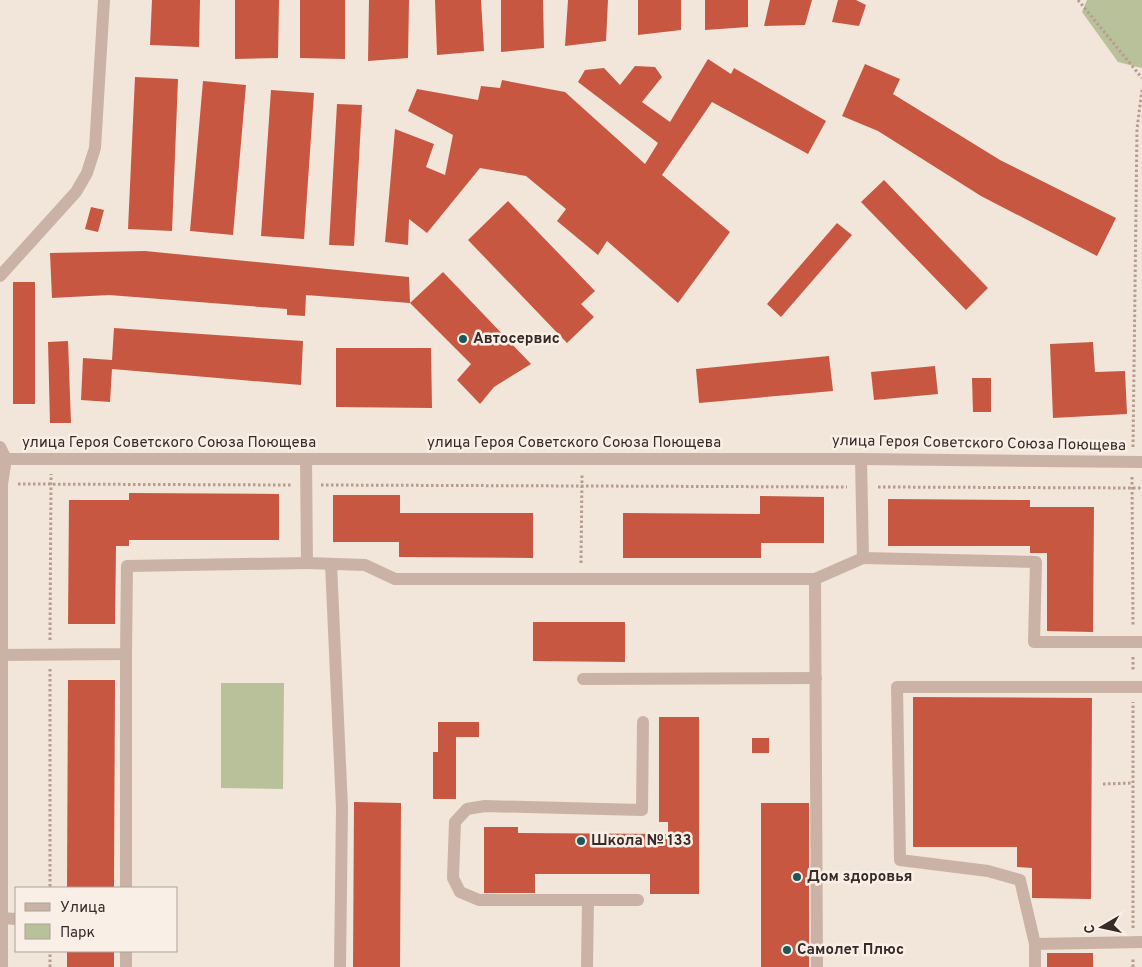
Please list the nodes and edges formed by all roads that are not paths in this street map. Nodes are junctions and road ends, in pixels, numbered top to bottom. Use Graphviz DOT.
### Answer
graph roads {
  1 [pos="104,0"];
  2 [pos="0,276"];
  3 [pos="0,447"];
  4 [pos="3,459"];
  5 [pos="306,459"];
  6 [pos="862,459"];
  7 [pos="1142,462"];
  8 [pos="863,558"];
  9 [pos="307,563"];
  10 [pos="331,564"];
  11 [pos="1,567"];
  12 [pos="816,579"];
  13 [pos="1137,642"];
  14 [pos="126,654"];
  15 [pos="2,655"];
  16 [pos="816,678"];
  17 [pos="583,679"];
  18 [pos="1138,687"];
  19 [pos="644,722"];
  20 [pos="126,887"];
  21 [pos="588,900"];
  22 [pos="638,900"];
  23 [pos="2,918"];
  24 [pos="15,918"];
  25 [pos="1137,942"];
  26 [pos="1035,944"];
  27 [pos="126,952"];
  28 [pos="2,967"];
  29 [pos="126,967"];
  30 [pos="340,967"];
  31 [pos="587,967"];
  32 [pos="817,967"];
  33 [pos="1035,967"];
  1 -- 2 [label="street"];
  3 -- 4 [label="street, улица Героя Советского Союза Поющева"];
  4 -- 5 [label="street, улица Героя Советского Союза Поющева"];
  4 -- 11 [label="street"];
  5 -- 6 [label="street, улица Героя Советского Союза Поющева"];
  5 -- 9 [label="street"];
  6 -- 7 [label="street, улица Героя Советского Союза Поющева"];
  6 -- 8 [label="street"];
  8 -- 12 [label="street"];
  8 -- 13 [label="street"];
  9 -- 10 [label="street"];
  9 -- 14 [label="street"];
  10 -- 12 [label="street"];
  10 -- 30 [label="street"];
  11 -- 15 [label="street"];
  12 -- 16 [label="street"];
  14 -- 15 [label="street"];
  14 -- 20 [label="street"];
  15 -- 23 [label="street"];
  16 -- 17 [label="street"];
  16 -- 32 [label="street"];
  18 -- 26 [label="street"];
  19 -- 21 [label="street"];
  21 -- 22 [label="street"];
  21 -- 31 [label="street"];
  23 -- 24 [label="street"];
  23 -- 28 [label="street"];
  25 -- 26 [label="street"];
  26 -- 33 [label="street"];
  27 -- 29 [label="street"];
}
